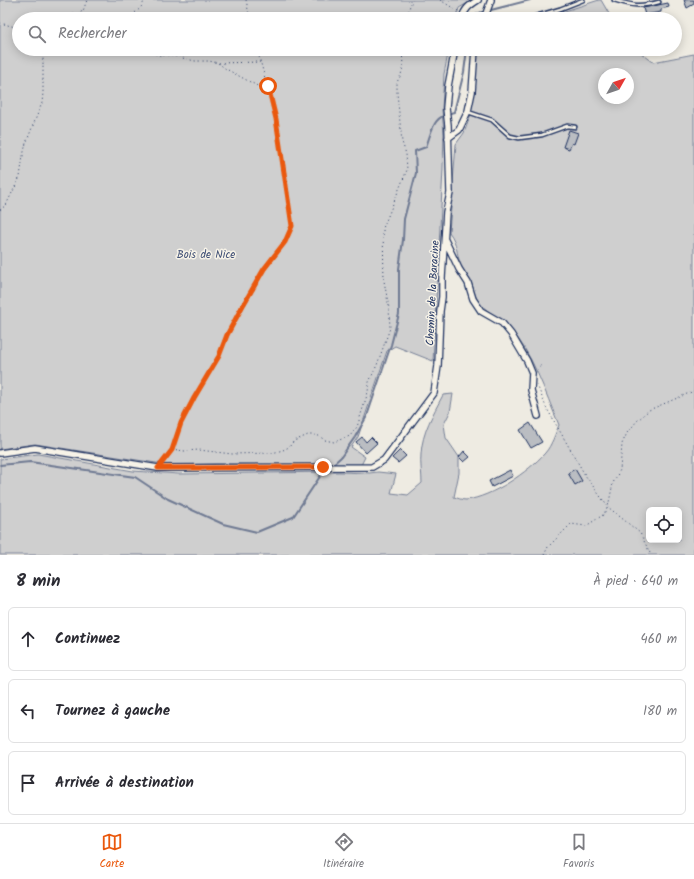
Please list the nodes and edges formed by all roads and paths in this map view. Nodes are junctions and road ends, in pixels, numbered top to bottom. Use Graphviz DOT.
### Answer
graph roads {
  1 [pos="87,0"];
  2 [pos="144,0"];
  3 [pos="246,0"];
  4 [pos="413,0"];
  5 [pos="440,0"];
  6 [pos="478,0"];
  7 [pos="491,0"];
  8 [pos="583,0"];
  9 [pos="614,0"];
  10 [pos="659,2"];
  11 [pos="81,12"];
  12 [pos="135,12"];
  13 [pos="249,12"];
  14 [pos="408,12"];
  15 [pos="457,12"];
  16 [pos="465,12"];
  17 [pos="487,12"];
  18 [pos="550,12"];
  19 [pos="0,23"];
  20 [pos="12,26"];
  21 [pos="43,56"];
  22 [pos="174,56"];
  23 [pos="259,56"];
  24 [pos="402,56"];
  25 [pos="454,56"];
  26 [pos="475,56"];
  27 [pos="261,62"];
  28 [pos="218,63"];
  29 [pos="269,94"];
  30 [pos="468,111"];
  31 [pos="575,127"];
  32 [pos="448,138"];
  33 [pos="0,210"];
  34 [pos="445,240"];
  35 [pos="542,364"];
  36 [pos="532,373"];
  37 [pos="694,391"];
  38 [pos="538,416"];
  39 [pos="172,450"];
  40 [pos="0,452"];
  41 [pos="158,468"];
  42 [pos="608,507"];
  43 [pos="544,555"];
  44 [pos="651,555"];
  1 -- 11 [label="path"];
  2 -- 12 [label="path"];
  3 -- 13 [label="path"];
  4 -- 14 [label="path"];
  5 -- 15 [label="path"];
  6 -- 16 [label="street"];
  7 -- 17 [label="street"];
  8 -- 18 [label="lane"];
  9 -- 10 [label="lane"];
  19 -- 20 [label="path"];
  21 -- 33 [label="path"];
  22 -- 28 [label="path"];
  23 -- 27 [label="path"];
  24 -- 39 [label="path"];
  25 -- 32 [label="street, Chemin de la Baracine"];
  26 -- 30 [label="street"];
  27 -- 28 [label="path"];
  27 -- 29 [label="path"];
  28 -- 29 [label="path"];
  29 -- 39 [label="path"];
  30 -- 31 [label="lane"];
  30 -- 32 [label="street"];
  32 -- 34 [label="street, Chemin de la Baracine"];
  34 -- 36 [label="street"];
  34 -- 41 [label="street, Chemin de la Baracine"];
  35 -- 36 [label="path"];
  36 -- 38 [label="street"];
  36 -- 42 [label="path"];
  37 -- 42 [label="path"];
  39 -- 41 [label="path"];
  40 -- 41 [label="street, Chemin de la Baracine"];
  42 -- 43 [label="path"];
  42 -- 44 [label="path"];
}
